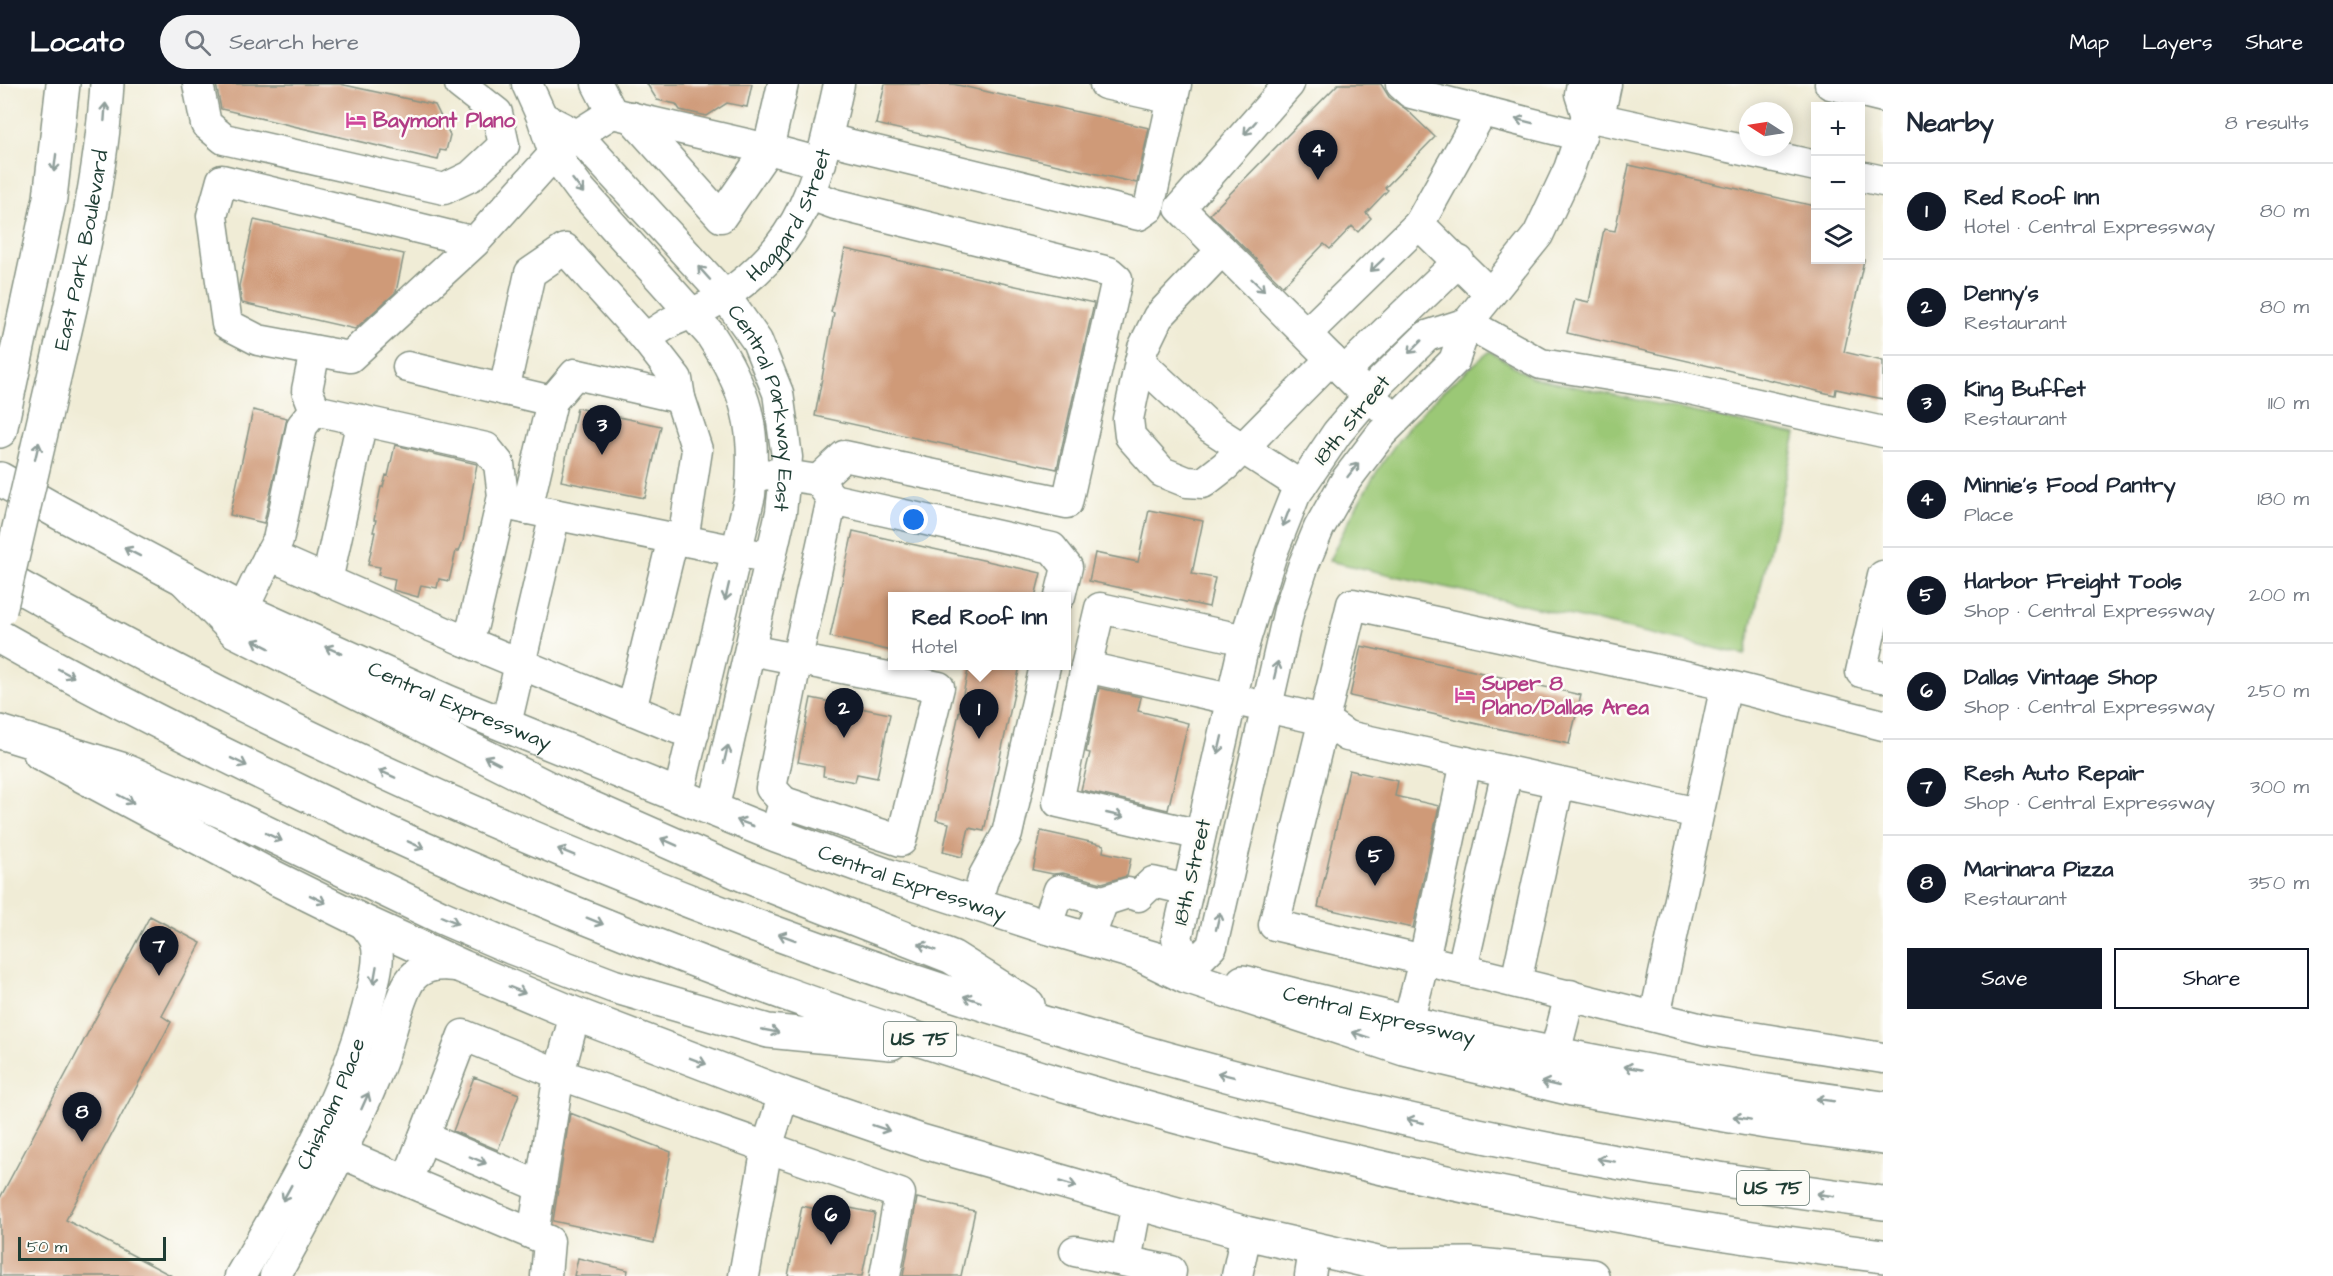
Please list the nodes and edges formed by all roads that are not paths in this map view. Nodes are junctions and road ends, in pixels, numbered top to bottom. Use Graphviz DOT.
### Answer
graph roads {
  1 [pos="63,84"];
  2 [pos="107,84"];
  3 [pos="198,84"];
  4 [pos="460,84"];
  5 [pos="527,84"];
  6 [pos="597,84"];
  7 [pos="783,84"];
  8 [pos="839,84"];
  9 [pos="1105,84"];
  10 [pos="1289,84"];
  11 [pos="1401,84"];
  12 [pos="1582,84"];
  13 [pos="1606,84"];
  14 [pos="1830,84"];
  15 [pos="1174,92"];
  16 [pos="1883,97"];
  17 [pos="1482,111"];
  18 [pos="622,115"];
  19 [pos="542,117"];
  20 [pos="1584,126"];
  21 [pos="577,135"];
  22 [pos="768,149"];
  23 [pos="824,151"];
  24 [pos="554,154"];
  25 [pos="1811,165"];
  26 [pos="1865,177"];
  27 [pos="1883,180"];
  28 [pos="810,195"];
  29 [pos="1419,224"];
  30 [pos="475,242"];
  31 [pos="1222,250"];
  32 [pos="1459,261"];
  33 [pos="1490,294"];
  34 [pos="725,296"];
  35 [pos="693,314"];
  36 [pos="1467,323"];
  37 [pos="1307,333"];
  38 [pos="645,338"];
  39 [pos="315,351"];
  40 [pos="1140,362"];
  41 [pos="1337,365"];
  42 [pos="408,367"];
  43 [pos="504,390"];
  44 [pos="1368,396"];
  45 [pos="680,398"];
  46 [pos="552,401"];
  47 [pos="315,410"];
  48 [pos="1395,419"];
  49 [pos="362,420"];
  50 [pos="0,431"];
  51 [pos="1883,432"];
  52 [pos="1242,449"];
  53 [pos="752,474"];
  54 [pos="785,475"];
  55 [pos="0,479"];
  56 [pos="1301,486"];
  57 [pos="825,490"];
  58 [pos="528,509"];
  59 [pos="678,539"];
  60 [pos="737,551"];
  61 [pos="269,555"];
  62 [pos="771,559"];
  63 [pos="0,576"];
  64 [pos="1883,576"];
  65 [pos="184,579"];
  66 [pos="327,581"];
  67 [pos="1061,592"];
  68 [pos="0,610"];
  69 [pos="243,610"];
  70 [pos="0,637"];
  71 [pos="1245,640"];
  72 [pos="465,641"];
  73 [pos="750,650"];
  74 [pos="797,658"];
  75 [pos="521,664"];
  76 [pos="1086,667"];
  77 [pos="1044,670"];
  78 [pos="1883,677"];
  79 [pos="1726,685"];
  80 [pos="1231,699"];
  81 [pos="1267,707"];
  82 [pos="631,710"];
  83 [pos="1324,720"];
  84 [pos="506,724"];
  85 [pos="1883,724"];
  86 [pos="0,732"];
  87 [pos="694,733"];
  88 [pos="1466,762"];
  89 [pos="1507,771"];
  90 [pos="1559,783"];
  91 [pos="678,797"];
  92 [pos="784,802"];
  93 [pos="713,811"];
  94 [pos="1698,813"];
  95 [pos="776,835"];
  96 [pos="1200,835"];
  97 [pos="901,841"];
  98 [pos="889,876"];
  99 [pos="1188,890"];
  100 [pos="1103,901"];
  101 [pos="976,904"];
  102 [pos="362,921"];
  103 [pos="1046,927"];
  104 [pos="1089,939"];
  105 [pos="1139,954"];
  106 [pos="1424,960"];
  107 [pos="463,967"];
  108 [pos="1188,969"];
  109 [pos="1462,969"];
  110 [pos="1516,982"];
  111 [pos="1570,995"];
  112 [pos="575,1014"];
  113 [pos="1655,1016"];
  114 [pos="1408,1023"];
  115 [pos="1067,1030"];
  116 [pos="942,1047"];
  117 [pos="1555,1053"];
  118 [pos="1883,1058"];
  119 [pos="559,1074"];
  120 [pos="784,1094"];
  121 [pos="1883,1108"];
  122 [pos="424,1137"];
  123 [pos="1883,1138"];
  124 [pos="767,1147"];
  125 [pos="328,1148"];
  126 [pos="407,1181"];
  127 [pos="541,1187"];
  128 [pos="1137,1203"];
  129 [pos="1883,1203"];
  130 [pos="1246,1233"];
  131 [pos="533,1234"];
  132 [pos="1076,1251"];
  133 [pos="1883,1256"];
  134 [pos="1126,1261"];
  135 [pos="1312,1263"];
  136 [pos="1385,1265"];
  137 [pos="240,1276"];
  138 [pos="275,1276"];
  139 [pos="546,1276"];
  140 [pos="744,1276"];
  141 [pos="885,1276"];
  142 [pos="1170,1276"];
  143 [pos="1237,1276"];
  144 [pos="1434,1276"];
  145 [pos="1592,1276"];
  1 -- 50 [label="main road, East Park Boulevard, one-way"];
  68 -- 2 [label="main road, East Park Boulevard, one-way, bridge"];
  3 -- 4 [label="street"];
  5 -- 19 [label="street, Central Parkway East"];
  6 -- 18 [label="street"];
  7 -- 22 [label="street"];
  8 -- 23 [label="street, Haggard Street"];
  9 -- 15 [label="street"];
  10 -- 31 [label="street, one-way"];
  11 -- 17 [label="street"];
  12 -- 20 [label="street"];
  13 -- 20 [label="street, 18th Street"];
  14 -- 16 [label="street"];
  15 -- 23 [label="street"];
  20 -- 17 [label="street, one-way"];
  17 -- 29 [label="street"];
  18 -- 21 [label="street"];
  18 -- 22 [label="street"];
  18 -- 22 [label="street"];
  19 -- 21 [label="street, Central Parkway East"];
  19 -- 24 [label="street, Central Parkway East"];
  20 -- 25 [label="street"];
  20 -- 33 [label="street, 18th Street"];
  21 -- 24 [label="street"];
  34 -- 21 [label="street, Central Parkway East, one-way"];
  22 -- 23 [label="street"];
  23 -- 28 [label="street, Haggard Street"];
  24 -- 30 [label="street"];
  24 -- 35 [label="street, Central Parkway East, one-way"];
  26 -- 27 [label="street"];
  28 -- 34 [label="street, Haggard Street"];
  28 -- 57 [label="street"];
  29 -- 32 [label="street"];
  29 -- 37 [label="street, one-way"];
  30 -- 39 [label="street"];
  30 -- 39 [label="street"];
  31 -- 37 [label="street, one-way"];
  31 -- 40 [label="street"];
  32 -- 33 [label="street"];
  32 -- 41 [label="street"];
  33 -- 36 [label="street, 18th Street"];
  34 -- 35 [label="street, Haggard Street"];
  34 -- 54 [label="street, Central Parkway East"];
  35 -- 38 [label="street, Haggard Street"];
  35 -- 53 [label="street, Central Parkway East"];
  36 -- 44 [label="street, 18th Street, one-way"];
  36 -- 48 [label="street, 18th Street"];
  36 -- 51 [label="street"];
  37 -- 41 [label="street"];
  38 -- 43 [label="street"];
  38 -- 45 [label="street"];
  39 -- 47 [label="street"];
  40 -- 52 [label="street"];
  40 -- 52 [label="street"];
  41 -- 44 [label="street"];
  41 -- 52 [label="street"];
  42 -- 43 [label="street"];
  43 -- 46 [label="street"];
  44 -- 48 [label="street"];
  44 -- 56 [label="street, 18th Street"];
  45 -- 46 [label="street"];
  45 -- 59 [label="street"];
  46 -- 58 [label="street"];
  47 -- 49 [label="street"];
  47 -- 61 [label="street"];
  81 -- 48 [label="street, 18th Street, one-way"];
  49 -- 58 [label="street"];
  49 -- 66 [label="street"];
  52 -- 56 [label="street"];
  53 -- 54 [label="street"];
  53 -- 60 [label="street, Central Parkway East"];
  54 -- 57 [label="street"];
  54 -- 62 [label="street, Central Parkway East"];
  65 -- 55 [label="main road, Central Expressway, one-way"];
  56 -- 71 [label="street, 18th Street, one-way"];
  57 -- 67 [label="street"];
  57 -- 74 [label="street"];
  58 -- 59 [label="street"];
  58 -- 72 [label="street"];
  58 -- 75 [label="street"];
  59 -- 60 [label="street"];
  59 -- 82 [label="street"];
  60 -- 62 [label="street"];
  60 -- 87 [label="street, Central Parkway East, one-way"];
  61 -- 66 [label="street"];
  61 -- 69 [label="street"];
  62 -- 73 [label="street, Central Parkway East"];
  115 -- 63 [label="main road, US 75, one-way"];
  64 -- 78 [label="street"];
  65 -- 69 [label="main road, Central Expressway"];
  115 -- 65 [label="main road, one-way"];
  66 -- 72 [label="street"];
  84 -- 69 [label="main road, Central Expressway, one-way"];
  70 -- 116 [label="main road, US 75, one-way"];
  71 -- 76 [label="street"];
  71 -- 80 [label="street, 18th Street"];
  72 -- 75 [label="street"];
  73 -- 74 [label="street"];
  93 -- 73 [label="street, Central Parkway East, one-way"];
  74 -- 92 [label="street"];
  74 -- 97 [label="street"];
  75 -- 82 [label="street"];
  75 -- 84 [label="street"];
  76 -- 80 [label="street"];
  76 -- 96 [label="street, one-way"];
  77 -- 101 [label="street"];
  79 -- 83 [label="street"];
  79 -- 85 [label="street"];
  79 -- 94 [label="street"];
  80 -- 81 [label="street"];
  80 -- 96 [label="street, 18th Street, one-way"];
  81 -- 83 [label="street"];
  108 -- 81 [label="street, 18th Street, one-way"];
  82 -- 87 [label="street"];
  83 -- 88 [label="street"];
  83 -- 106 [label="street"];
  84 -- 91 [label="main road, Central Expressway"];
  86 -- 102 [label="main road, one-way"];
  86 -- 116 [label="main road, one-way"];
  87 -- 91 [label="street, Central Parkway East"];
  88 -- 89 [label="street"];
  88 -- 106 [label="street"];
  89 -- 90 [label="street"];
  89 -- 109 [label="street"];
  90 -- 94 [label="street"];
  90 -- 110 [label="street"];
  91 -- 93 [label="main road, Central Expressway"];
  92 -- 95 [label="street"];
  92 -- 97 [label="street"];
  95 -- 93 [label="main road, Central Expressway, one-way"];
  94 -- 113 [label="street"];
  95 -- 98 [label="main road, Central Expressway"];
  96 -- 99 [label="street, 18th Street"];
  97 -- 98 [label="street"];
  98 -- 101 [label="main road, Central Expressway"];
  99 -- 100 [label="street"];
  99 -- 108 [label="street, 18th Street"];
  100 -- 103 [label="street"];
  100 -- 104 [label="street"];
  101 -- 103 [label="main road, Central Expressway"];
  102 -- 107 [label="main road"];
  102 -- 125 [label="street, Chisholm Place, one-way"];
  103 -- 104 [label="main road, Central Expressway"];
  104 -- 105 [label="main road, Central Expressway"];
  105 -- 108 [label="main road, Central Expressway"];
  123 -- 105 [label="main road, one-way"];
  106 -- 109 [label="street"];
  106 -- 114 [label="street"];
  107 -- 112 [label="main road, one-way"];
  125 -- 107 [label="street, Chisholm Place, one-way"];
  108 -- 114 [label="main road, Central Expressway"];
  109 -- 110 [label="street"];
  110 -- 111 [label="street"];
  111 -- 113 [label="street"];
  111 -- 117 [label="street"];
  112 -- 119 [label="street"];
  112 -- 120 [label="main road, one-way"];
  113 -- 118 [label="street"];
  114 -- 117 [label="main road, Central Expressway"];
  129 -- 115 [label="main road, US 75, one-way"];
  116 -- 133 [label="main road, US 75"];
  121 -- 117 [label="main road, Central Expressway, one-way"];
  119 -- 122 [label="street"];
  119 -- 124 [label="street"];
  119 -- 127 [label="street"];
  120 -- 124 [label="street"];
  120 -- 128 [label="main road, one-way"];
  122 -- 126 [label="street"];
  122 -- 127 [label="street, one-way"];
  124 -- 140 [label="street"];
  124 -- 141 [label="street"];
  125 -- 126 [label="street"];
  125 -- 137 [label="street, Chisholm Place, one-way"];
  125 -- 138 [label="street, Chisholm Place"];
  126 -- 131 [label="street"];
  127 -- 131 [label="street"];
  128 -- 130 [label="main road"];
  128 -- 134 [label="street"];
  130 -- 135 [label="main road"];
  130 -- 143 [label="street"];
  131 -- 139 [label="street"];
  132 -- 134 [label="street"];
  134 -- 142 [label="street"];
  135 -- 136 [label="main road"];
  136 -- 144 [label="main road"];
  136 -- 145 [label="main road"];
}
